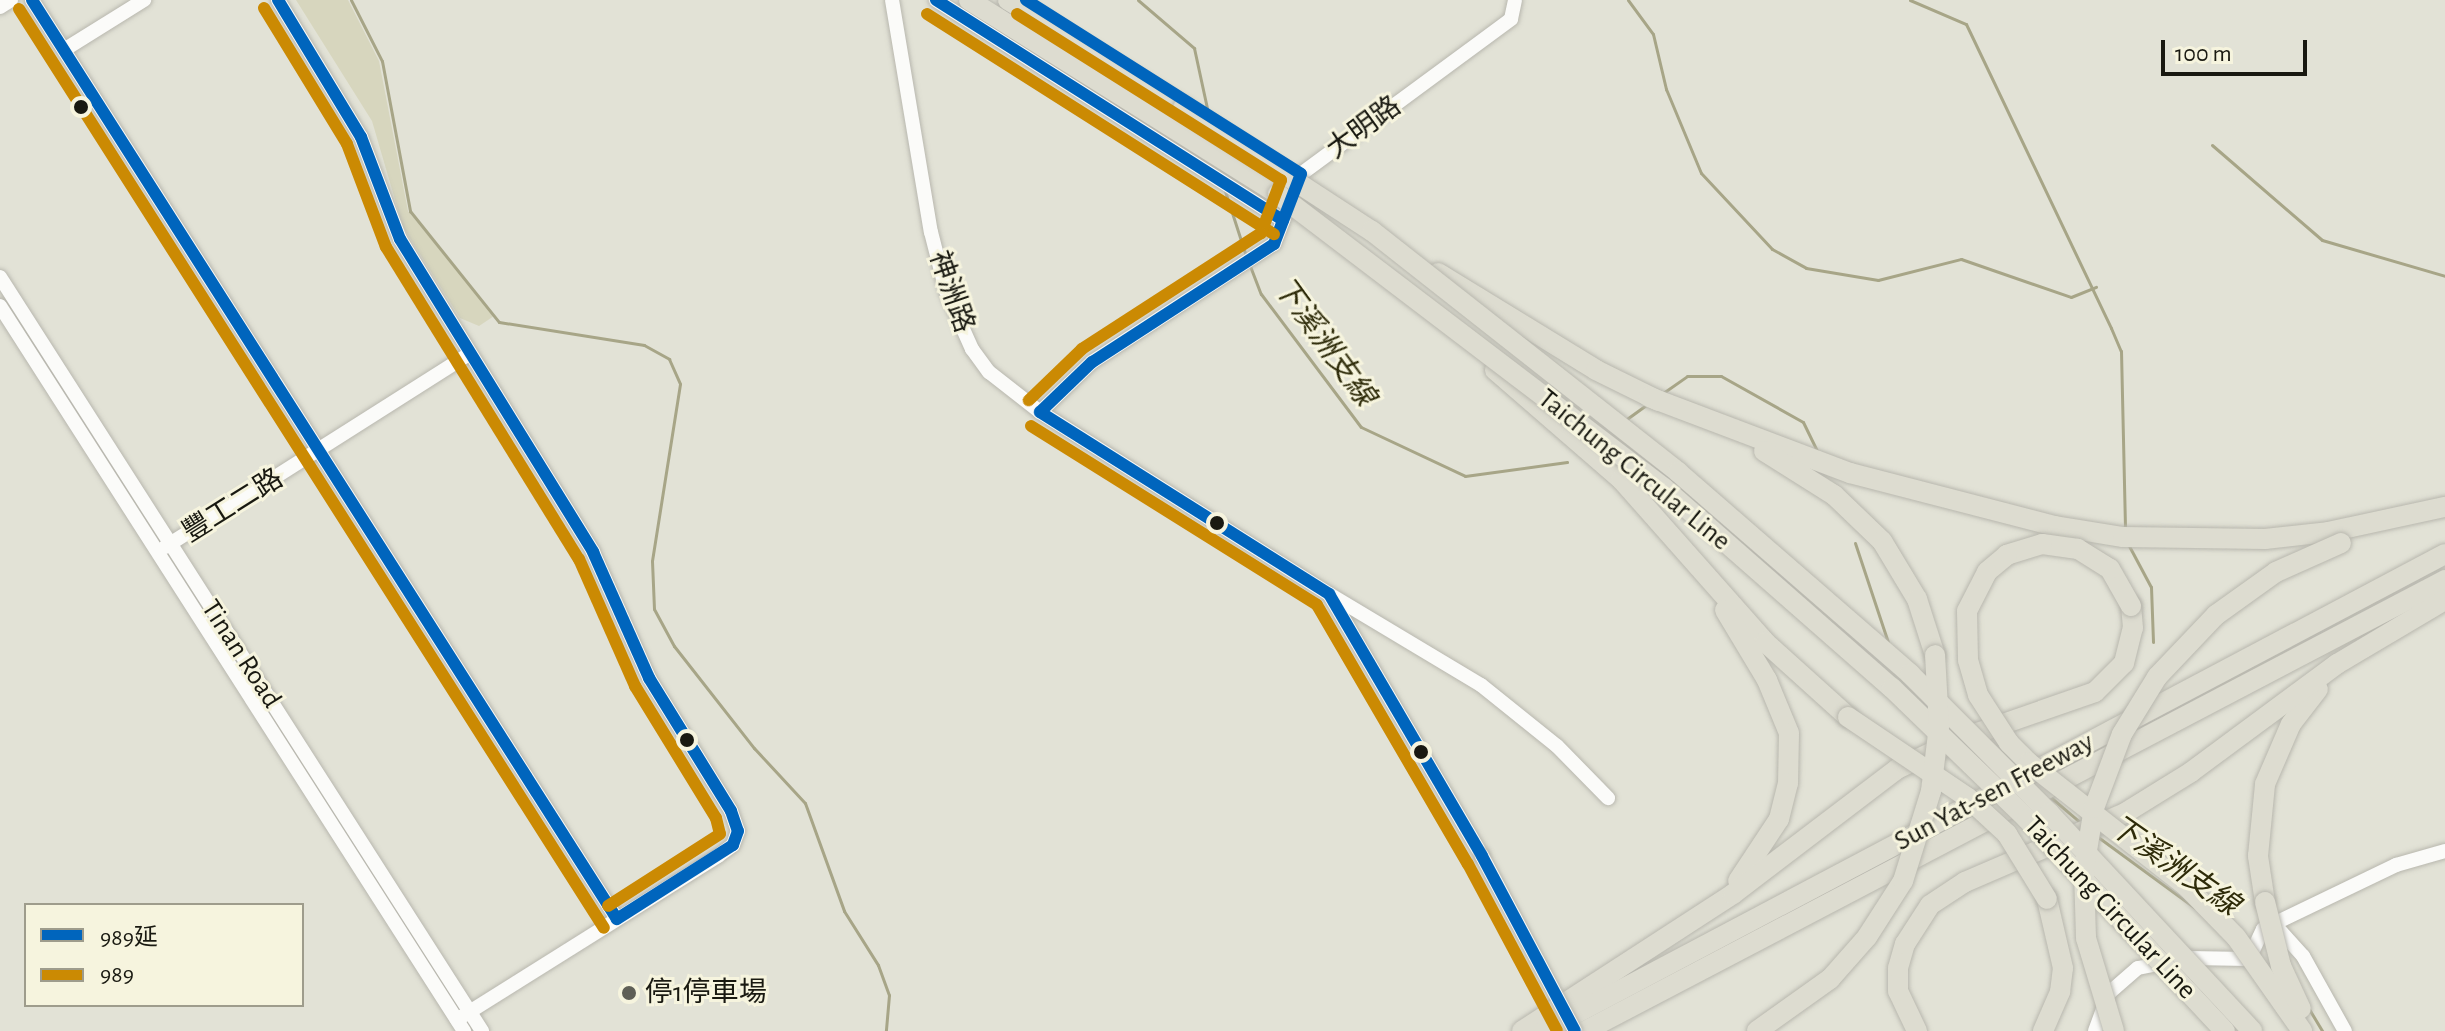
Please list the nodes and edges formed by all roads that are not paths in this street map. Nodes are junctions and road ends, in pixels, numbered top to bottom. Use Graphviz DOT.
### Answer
graph roads {
  1 [pos="11,0"];
  2 [pos="32,0"];
  3 [pos="144,0"];
  4 [pos="278,0"];
  5 [pos="892,0"];
  6 [pos="936,0"];
  7 [pos="969,0"];
  8 [pos="1008,0"];
  9 [pos="1026,0"];
  10 [pos="1515,0"];
  11 [pos="0,7"];
  12 [pos="67,48"];
  13 [pos="1301,174"];
  14 [pos="1283,220"];
  15 [pos="1372,231"];
  16 [pos="1366,261"];
  17 [pos="0,277"];
  18 [pos="0,306"];
  19 [pos="468,355"];
  20 [pos="1649,397"];
  21 [pos="1040,412"];
  22 [pos="319,452"];
  23 [pos="1621,479"];
  24 [pos="2445,509"];
  25 [pos="2334,538"];
  26 [pos="165,548"];
  27 [pos="2445,554"];
  28 [pos="2445,580"];
  29 [pos="1329,594"];
  30 [pos="2445,600"];
  31 [pos="2376,640"];
  32 [pos="1608,798"];
  33 [pos="2445,851"];
  34 [pos="1478,858"];
  35 [pos="1699,915"];
  36 [pos="617,919"];
  37 [pos="2274,924"];
  38 [pos="463,1021"];
  39 [pos="482,1031"];
  40 [pos="1522,1031"];
  41 [pos="1543,1031"];
  42 [pos="1566,1031"];
  43 [pos="1575,1031"];
  44 [pos="1585,1031"];
  45 [pos="1757,1031"];
  46 [pos="1917,1031"];
  47 [pos="2043,1031"];
  48 [pos="2095,1031"];
  49 [pos="2114,1031"];
  50 [pos="2225,1031"];
  51 [pos="2252,1031"];
  52 [pos="2302,1031"];
  53 [pos="2311,1031"];
  54 [pos="2345,1031"];
  1 -- 11 [label="street"];
  2 -- 12 [label="street"];
  3 -- 12 [label="street"];
  4 -- 19 [label="street"];
  5 -- 21 [label="street, 神洲路"];
  6 -- 14 [label="street"];
  7 -- 16 [label="highway, Taichung Circular Line, bridge"];
  8 -- 15 [label="highway, Taichung Circular Line, bridge"];
  9 -- 13 [label="street"];
  10 -- 13 [label="street, 大明路"];
  12 -- 22 [label="street"];
  13 -- 14 [label="street, 大明路"];
  14 -- 21 [label="street, 大明路"];
  15 -- 20 [label="highway, bridge"];
  15 -- 51 [label="highway, Taichung Circular Line, bridge"];
  16 -- 23 [label="highway, bridge"];
  16 -- 50 [label="highway, Taichung Circular Line, bridge"];
  17 -- 26 [label="street, Tinan Road"];
  18 -- 26 [label="street, Tinan Road"];
  19 -- 22 [label="street, 豐工二路"];
  19 -- 36 [label="street"];
  20 -- 25 [label="highway"];
  20 -- 45 [label="highway, bridge"];
  21 -- 29 [label="street, 神洲路"];
  22 -- 26 [label="street, 豐工二路"];
  22 -- 36 [label="street"];
  23 -- 35 [label="highway"];
  23 -- 47 [label="highway, bridge"];
  24 -- 25 [label="highway"];
  25 -- 49 [label="highway, bridge"];
  26 -- 38 [label="street, Tinan Road"];
  27 -- 41 [label="highway, Sun Yat-sen Freeway"];
  28 -- 44 [label="highway, Sun Yat-sen Freeway"];
  29 -- 32 [label="street"];
  29 -- 34 [label="street, 神洲路"];
  30 -- 31 [label="highway"];
  31 -- 46 [label="highway"];
  31 -- 53 [label="highway, bridge"];
  33 -- 37 [label="street"];
  34 -- 42 [label="street, 神洲路"];
  34 -- 43 [label="street, 神洲路, bridge"];
  35 -- 40 [label="highway"];
  35 -- 52 [label="highway, bridge"];
  36 -- 38 [label="street"];
  37 -- 48 [label="street"];
  37 -- 54 [label="street"];
  38 -- 39 [label="street, Tinan Road"];
}
